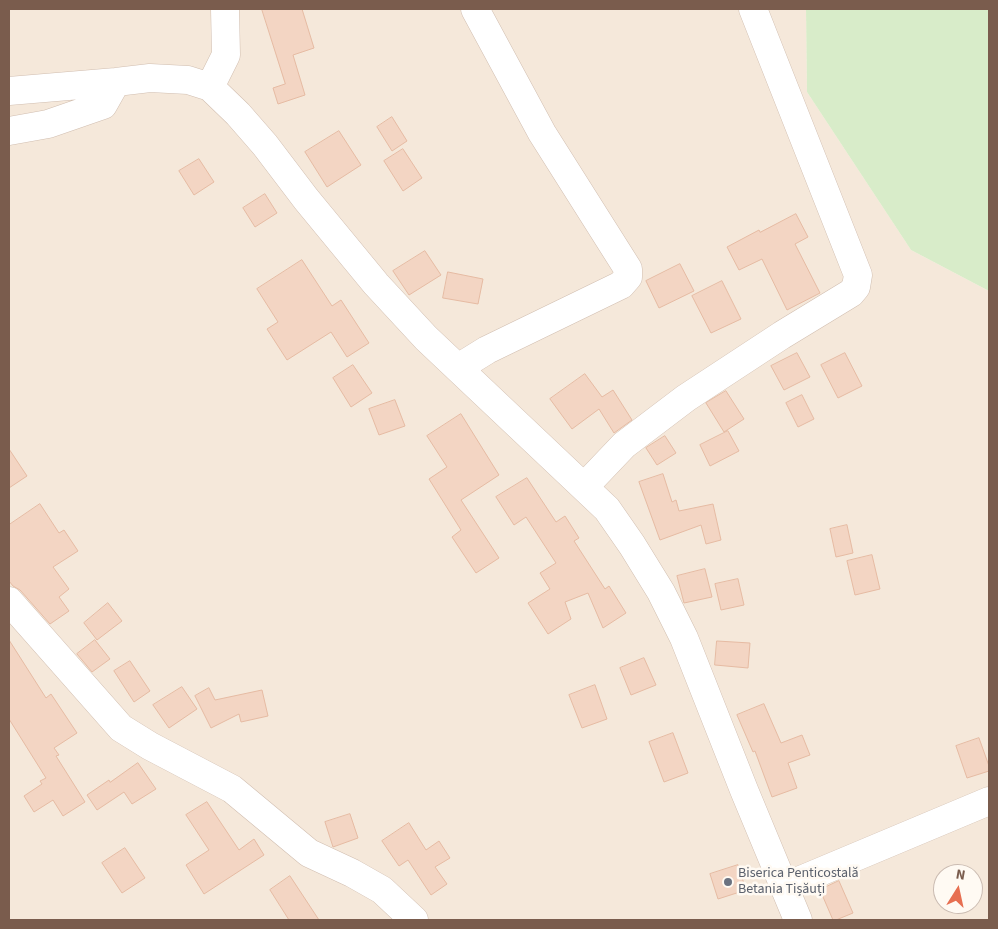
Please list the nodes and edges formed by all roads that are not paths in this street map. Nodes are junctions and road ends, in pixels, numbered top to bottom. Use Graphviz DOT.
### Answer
graph roads {
  1 [pos="225,9"];
  2 [pos="476,9"];
  3 [pos="753,9"];
  4 [pos="116,82"];
  5 [pos="210,86"];
  6 [pos="9,91"];
  7 [pos="9,131"];
  8 [pos="458,368"];
  9 [pos="584,487"];
  10 [pos="9,601"];
  11 [pos="989,801"];
  12 [pos="784,887"];
  13 [pos="414,920"];
  14 [pos="798,920"];
  1 -- 5 [label="street"];
  2 -- 8 [label="street"];
  3 -- 9 [label="street"];
  4 -- 5 [label="street"];
  4 -- 6 [label="street"];
  4 -- 7 [label="street"];
  5 -- 8 [label="street"];
  8 -- 9 [label="street"];
  9 -- 12 [label="street"];
  10 -- 13 [label="street"];
  11 -- 12 [label="street"];
  12 -- 14 [label="street"];
}
